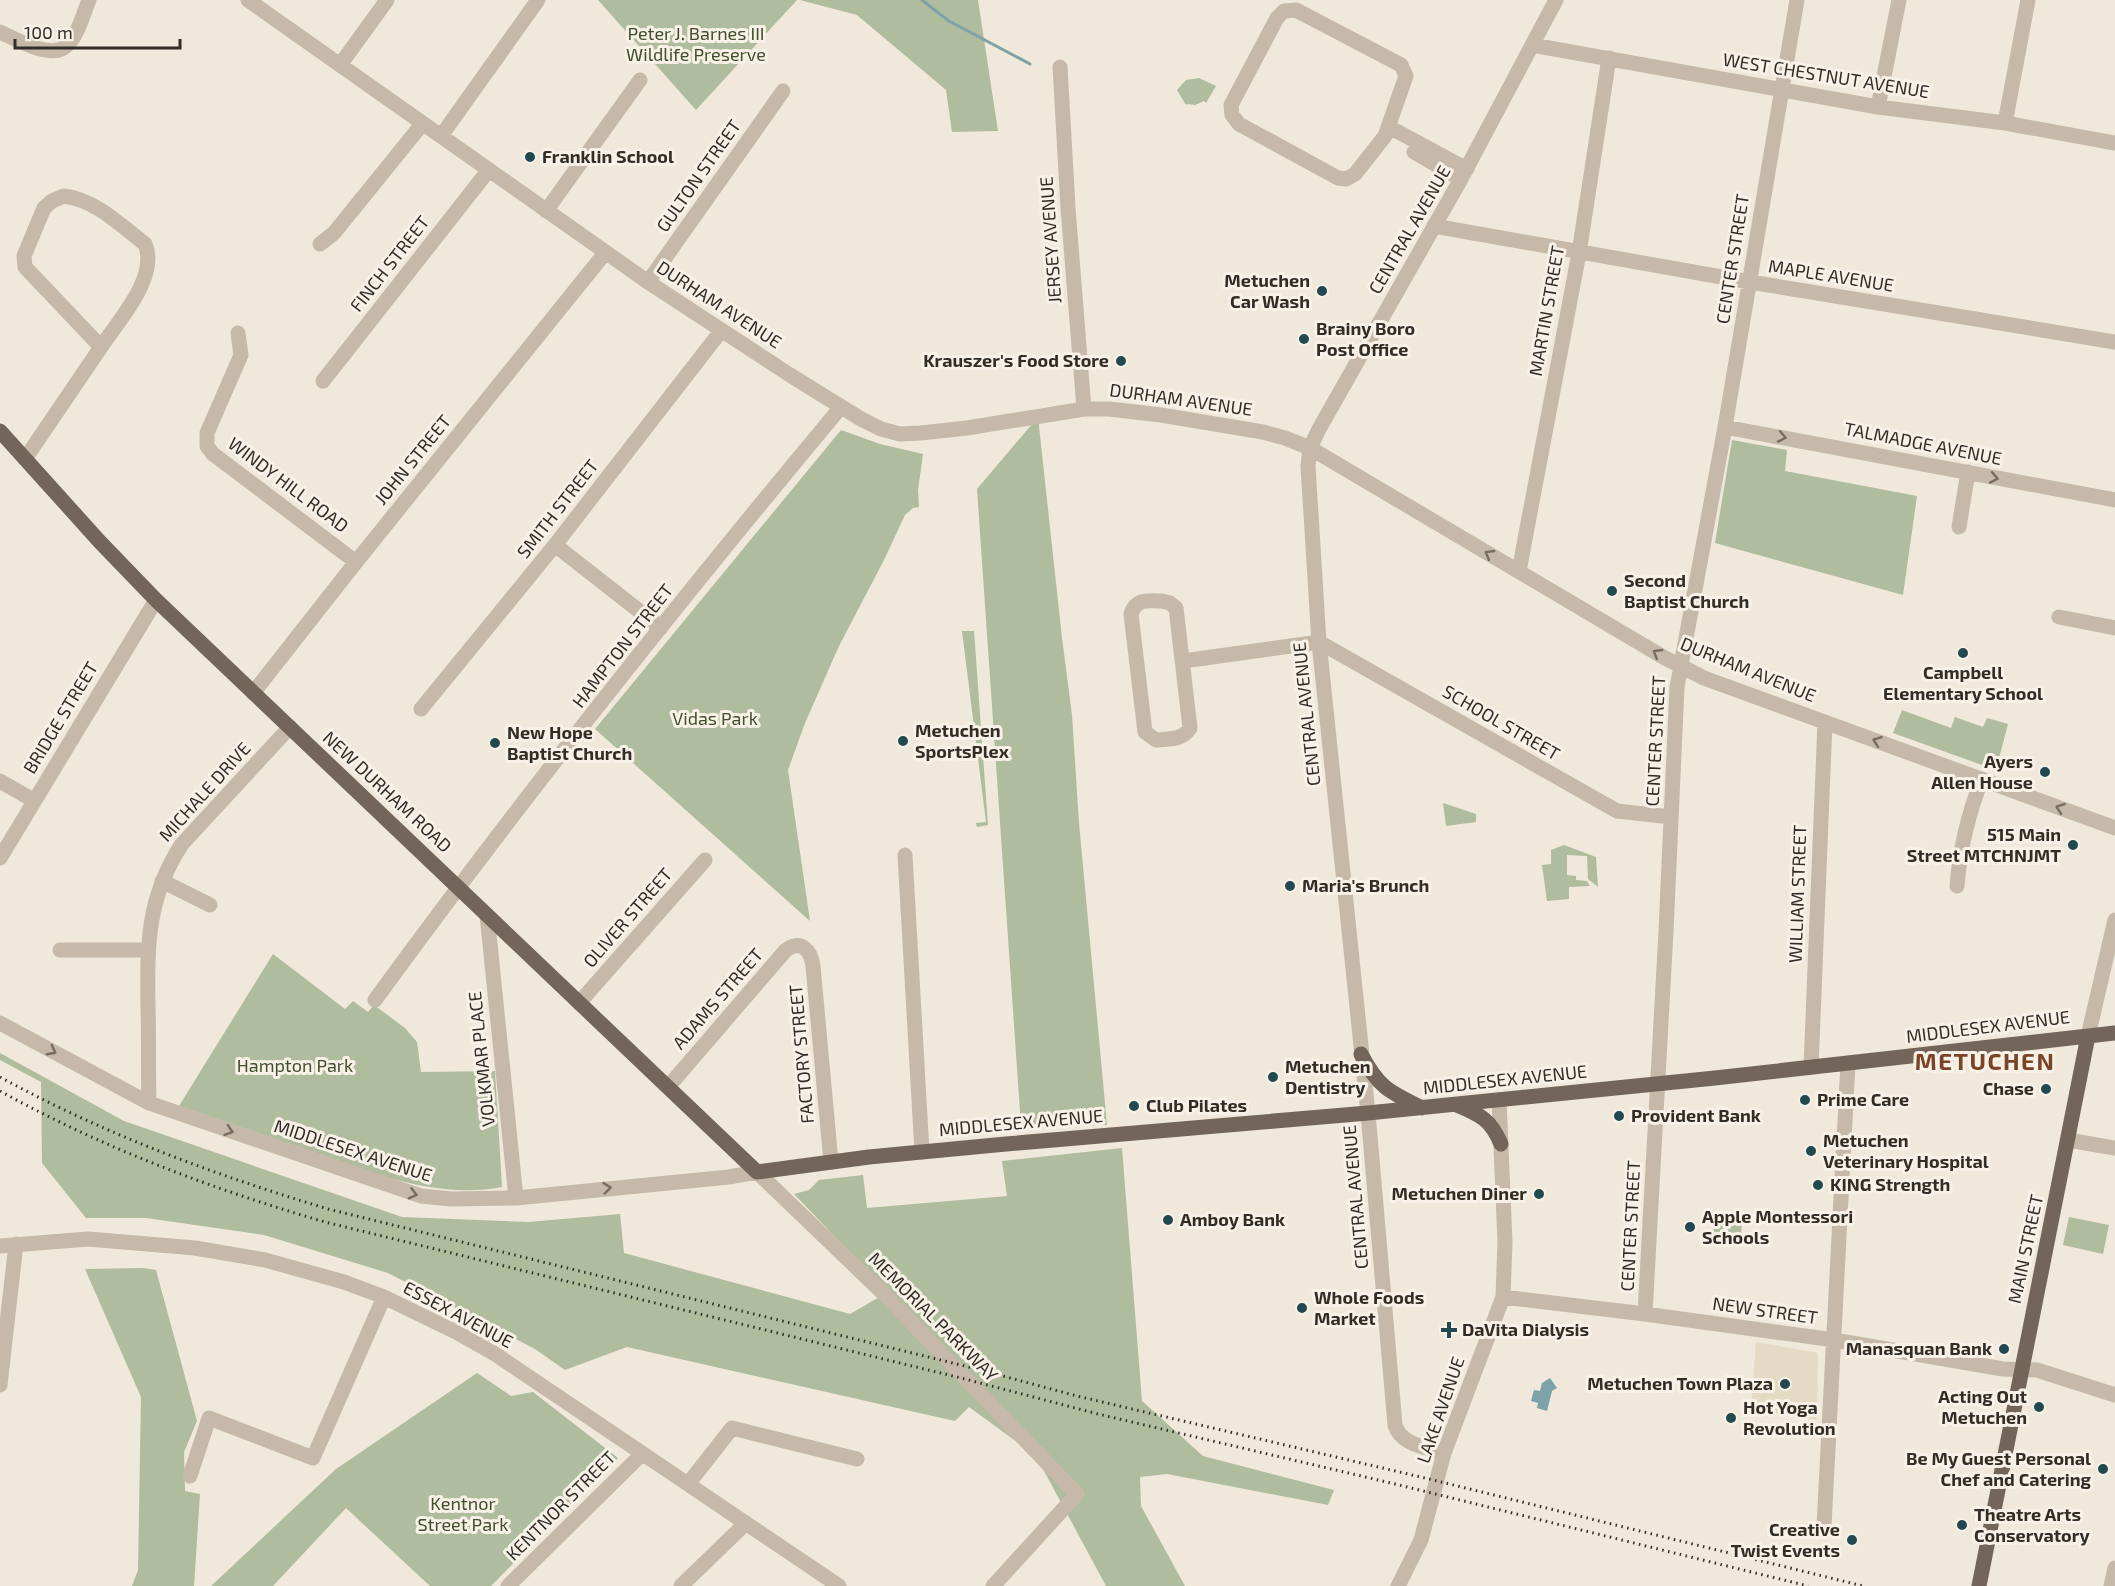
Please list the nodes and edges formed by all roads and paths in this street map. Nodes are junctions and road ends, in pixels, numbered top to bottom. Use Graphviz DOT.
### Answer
graph roads {
  1 [pos="89,0"];
  2 [pos="248,0"];
  3 [pos="387,0"];
  4 [pos="538,0"];
  5 [pos="1556,0"];
  6 [pos="1797,0"];
  7 [pos="1899,0"];
  8 [pos="2028,0"];
  9 [pos="0,32"];
  10 [pos="1532,45"];
  11 [pos="1609,58"];
  12 [pos="340,65"];
  13 [pos="1060,67"];
  14 [pos="640,80"];
  15 [pos="1781,90"];
  16 [pos="783,91"];
  17 [pos="1878,107"];
  18 [pos="423,123"];
  19 [pos="2005,123"];
  20 [pos="1387,131"];
  21 [pos="441,136"];
  22 [pos="2115,142"];
  23 [pos="488,171"];
  24 [pos="1464,174"];
  25 [pos="546,212"];
  26 [pos="1434,226"];
  27 [pos="320,244"];
  28 [pos="605,253"];
  29 [pos="1578,253"];
  30 [pos="648,282"];
  31 [pos="1749,282"];
  32 [pos="721,331"];
  33 [pos="238,333"];
  34 [pos="2115,342"];
  35 [pos="101,346"];
  36 [pos="323,381"];
  37 [pos="841,407"];
  38 [pos="1084,410"];
  39 [pos="1725,427"];
  40 [pos="0,431"];
  41 [pos="1310,448"];
  42 [pos="25,459"];
  43 [pos="1968,472"];
  44 [pos="2115,500"];
  45 [pos="1959,527"];
  46 [pos="555,545"];
  47 [pos="356,561"];
  48 [pos="1519,571"];
  49 [pos="156,600"];
  50 [pos="2059,617"];
  51 [pos="661,628"];
  52 [pos="2115,628"];
  53 [pos="1319,642"];
  54 [pos="1183,661"];
  55 [pos="1680,666"];
  56 [pos="254,693"];
  57 [pos="422,709"];
  58 [pos="1825,722"];
  59 [pos="290,727"];
  60 [pos="1982,779"];
  61 [pos="0,781"];
  62 [pos="33,800"];
  63 [pos="1671,817"];
  64 [pos="2115,828"];
  65 [pos="905,855"];
  66 [pos="0,858"];
  67 [pos="705,860"];
  68 [pos="162,881"];
  69 [pos="458,886"];
  70 [pos="1957,886"];
  71 [pos="210,905"];
  72 [pos="488,915"];
  73 [pos="2115,920"];
  74 [pos="802,945"];
  75 [pos="60,950"];
  76 [pos="147,950"];
  77 [pos="375,1000"];
  78 [pos="579,1003"];
  79 [pos="0,1023"];
  80 [pos="2115,1033"];
  81 [pos="2088,1036"];
  82 [pos="1361,1054"];
  83 [pos="1848,1063"];
  84 [pos="1811,1067"];
  85 [pos="1656,1084"];
  86 [pos="668,1087"];
  87 [pos="1499,1100"];
  88 [pos="148,1103"];
  89 [pos="1454,1104"];
  90 [pos="1422,1108"];
  91 [pos="1368,1113"];
  92 [pos="2068,1140"];
  93 [pos="1501,1144"];
  94 [pos="2115,1148"];
  95 [pos="922,1152"];
  96 [pos="831,1162"];
  97 [pos="758,1172"];
  98 [pos="516,1198"];
  99 [pos="16,1244"];
  100 [pos="0,1246"];
  101 [pos="384,1297"];
  102 [pos="1503,1297"];
  103 [pos="1645,1314"];
  104 [pos="1834,1340"];
  105 [pos="2021,1370"];
  106 [pos="0,1385"];
  107 [pos="2115,1395"];
  108 [pos="1444,1453"];
  109 [pos="642,1454"];
  110 [pos="857,1459"];
  111 [pos="190,1476"];
  112 [pos="688,1484"];
  113 [pos="746,1523"];
  114 [pos="1824,1526"];
  115 [pos="2115,1568"];
  116 [pos="508,1586"];
  117 [pos="681,1586"];
  118 [pos="839,1586"];
  119 [pos="993,1586"];
  120 [pos="1398,1586"];
  121 [pos="1979,1586"];
  122 [pos="2111,1586"];
  1 -- 9 [label="street"];
  2 -- 12 [label="street, DURHAM AVENUE"];
  3 -- 12 [label="street"];
  4 -- 21 [label="street"];
  5 -- 10 [label="street, CENTRAL AVENUE"];
  6 -- 15 [label="street, CENTER STREET"];
  7 -- 17 [label="street"];
  8 -- 19 [label="street"];
  10 -- 11 [label="street, WEST CHESTNUT AVENUE"];
  10 -- 24 [label="street, CENTRAL AVENUE"];
  11 -- 15 [label="street, WEST CHESTNUT AVENUE"];
  11 -- 29 [label="street, MARTIN STREET"];
  12 -- 18 [label="street, DURHAM AVENUE"];
  13 -- 38 [label="street, JERSEY AVENUE"];
  14 -- 25 [label="street"];
  15 -- 17 [label="street, WEST CHESTNUT AVENUE"];
  15 -- 31 [label="street, CENTER STREET"];
  16 -- 30 [label="street, GULTON STREET"];
  17 -- 19 [label="street, WEST CHESTNUT AVENUE"];
  18 -- 21 [label="street, DURHAM AVENUE"];
  18 -- 27 [label="street"];
  19 -- 22 [label="street, WEST CHESTNUT AVENUE"];
  20 -- 20 [label="street"];
  20 -- 24 [label="street"];
  21 -- 23 [label="street, DURHAM AVENUE"];
  23 -- 25 [label="street, DURHAM AVENUE"];
  23 -- 36 [label="street, FINCH STREET"];
  24 -- 26 [label="street, CENTRAL AVENUE"];
  25 -- 28 [label="street, DURHAM AVENUE"];
  26 -- 29 [label="street, MAPLE AVENUE"];
  26 -- 41 [label="street, CENTRAL AVENUE"];
  28 -- 30 [label="street, DURHAM AVENUE"];
  28 -- 47 [label="street, JOHN STREET"];
  29 -- 31 [label="street, MAPLE AVENUE"];
  29 -- 48 [label="street, MARTIN STREET"];
  30 -- 32 [label="street, DURHAM AVENUE"];
  31 -- 34 [label="street, MAPLE AVENUE"];
  31 -- 39 [label="street, CENTER STREET"];
  32 -- 37 [label="street, DURHAM AVENUE"];
  32 -- 46 [label="street, SMITH STREET"];
  33 -- 47 [label="street, WINDY HILL ROAD"];
  35 -- 35 [label="street"];
  35 -- 42 [label="street"];
  37 -- 38 [label="street, DURHAM AVENUE"];
  37 -- 51 [label="street, HAMPTON STREET"];
  38 -- 41 [label="street, DURHAM AVENUE"];
  39 -- 43 [label="street, TALMADGE AVENUE, one-way"];
  39 -- 55 [label="street, CENTER STREET"];
  40 -- 42 [label="main road, NEW DURHAM ROAD"];
  48 -- 41 [label="street, DURHAM AVENUE, one-way"];
  41 -- 53 [label="street, CENTRAL AVENUE"];
  42 -- 49 [label="main road, NEW DURHAM ROAD"];
  43 -- 44 [label="street, TALMADGE AVENUE, one-way"];
  43 -- 45 [label="street"];
  46 -- 51 [label="street"];
  46 -- 57 [label="street, SMITH STREET"];
  47 -- 56 [label="street, JOHN STREET"];
  55 -- 48 [label="street, DURHAM AVENUE, one-way"];
  49 -- 56 [label="main road, NEW DURHAM ROAD"];
  49 -- 62 [label="street, BRIDGE STREET"];
  50 -- 52 [label="street"];
  51 -- 69 [label="street, HAMPTON STREET"];
  53 -- 54 [label="street"];
  53 -- 63 [label="street, SCHOOL STREET"];
  53 -- 82 [label="street, CENTRAL AVENUE"];
  54 -- 54 [label="street"];
  55 -- 58 [label="street, DURHAM AVENUE"];
  55 -- 63 [label="street, CENTER STREET"];
  56 -- 59 [label="main road, NEW DURHAM ROAD"];
  60 -- 58 [label="street, DURHAM AVENUE, one-way"];
  58 -- 84 [label="street, WILLIAM STREET"];
  59 -- 68 [label="street, MICHALE DRIVE"];
  59 -- 69 [label="main road, NEW DURHAM ROAD"];
  64 -- 60 [label="street, DURHAM AVENUE, one-way"];
  60 -- 70 [label="street"];
  61 -- 62 [label="street"];
  62 -- 66 [label="street, BRIDGE STREET"];
  63 -- 85 [label="street, CENTER STREET"];
  65 -- 95 [label="street"];
  67 -- 78 [label="street, OLIVER STREET"];
  68 -- 71 [label="street"];
  68 -- 76 [label="street, MICHALE DRIVE"];
  69 -- 72 [label="main road, NEW DURHAM ROAD"];
  69 -- 77 [label="street, HAMPTON STREET"];
  72 -- 78 [label="main road, NEW DURHAM ROAD"];
  72 -- 98 [label="street, VOLKMAR PLACE"];
  73 -- 81 [label="street, MAIN STREET"];
  74 -- 86 [label="street, ADAMS STREET"];
  74 -- 96 [label="street, FACTORY STREET"];
  75 -- 76 [label="street"];
  76 -- 88 [label="street, MICHALE DRIVE"];
  78 -- 86 [label="main road, NEW DURHAM ROAD"];
  79 -- 88 [label="street, MIDDLESEX AVENUE, one-way"];
  80 -- 81 [label="main road, MIDDLESEX AVENUE"];
  81 -- 83 [label="main road, MIDDLESEX AVENUE"];
  81 -- 92 [label="main road, MAIN STREET"];
  82 -- 90 [label="main road"];
  82 -- 91 [label="street, CENTRAL AVENUE"];
  83 -- 84 [label="main road, MIDDLESEX AVENUE"];
  83 -- 104 [label="street"];
  84 -- 85 [label="main road, MIDDLESEX AVENUE"];
  85 -- 87 [label="main road, MIDDLESEX AVENUE"];
  85 -- 103 [label="street, CENTER STREET"];
  86 -- 97 [label="main road, NEW DURHAM ROAD"];
  87 -- 89 [label="main road, MIDDLESEX AVENUE"];
  87 -- 93 [label="street, LAKE AVENUE"];
  88 -- 98 [label="street, MIDDLESEX AVENUE, one-way"];
  89 -- 90 [label="main road, MIDDLESEX AVENUE"];
  89 -- 93 [label="main road"];
  90 -- 91 [label="main road, MIDDLESEX AVENUE"];
  91 -- 95 [label="main road, MIDDLESEX AVENUE"];
  91 -- 108 [label="street, CENTRAL AVENUE"];
  92 -- 94 [label="street"];
  92 -- 105 [label="main road, MAIN STREET"];
  93 -- 102 [label="street, LAKE AVENUE"];
  95 -- 96 [label="main road, MIDDLESEX AVENUE"];
  96 -- 97 [label="main road, MIDDLESEX AVENUE"];
  98 -- 97 [label="street, MIDDLESEX AVENUE, one-way"];
  97 -- 119 [label="street, MEMORIAL PARKWAY"];
  99 -- 100 [label="street, ESSEX AVENUE"];
  99 -- 101 [label="street, ESSEX AVENUE"];
  99 -- 106 [label="street"];
  101 -- 109 [label="street, ESSEX AVENUE"];
  101 -- 111 [label="street"];
  102 -- 103 [label="street, NEW STREET"];
  102 -- 108 [label="street, LAKE AVENUE"];
  103 -- 104 [label="street, NEW STREET"];
  104 -- 105 [label="street, NEW STREET"];
  104 -- 114 [label="street"];
  105 -- 107 [label="street, NEW STREET"];
  105 -- 121 [label="main road, MAIN STREET"];
  108 -- 120 [label="street, LAKE AVENUE"];
  109 -- 112 [label="street, ESSEX AVENUE"];
  109 -- 116 [label="street, KENTNOR STREET"];
  110 -- 112 [label="street"];
  112 -- 113 [label="street, ESSEX AVENUE"];
  113 -- 117 [label="street"];
  113 -- 118 [label="street, ESSEX AVENUE"];
  115 -- 122 [label="street"];
}
